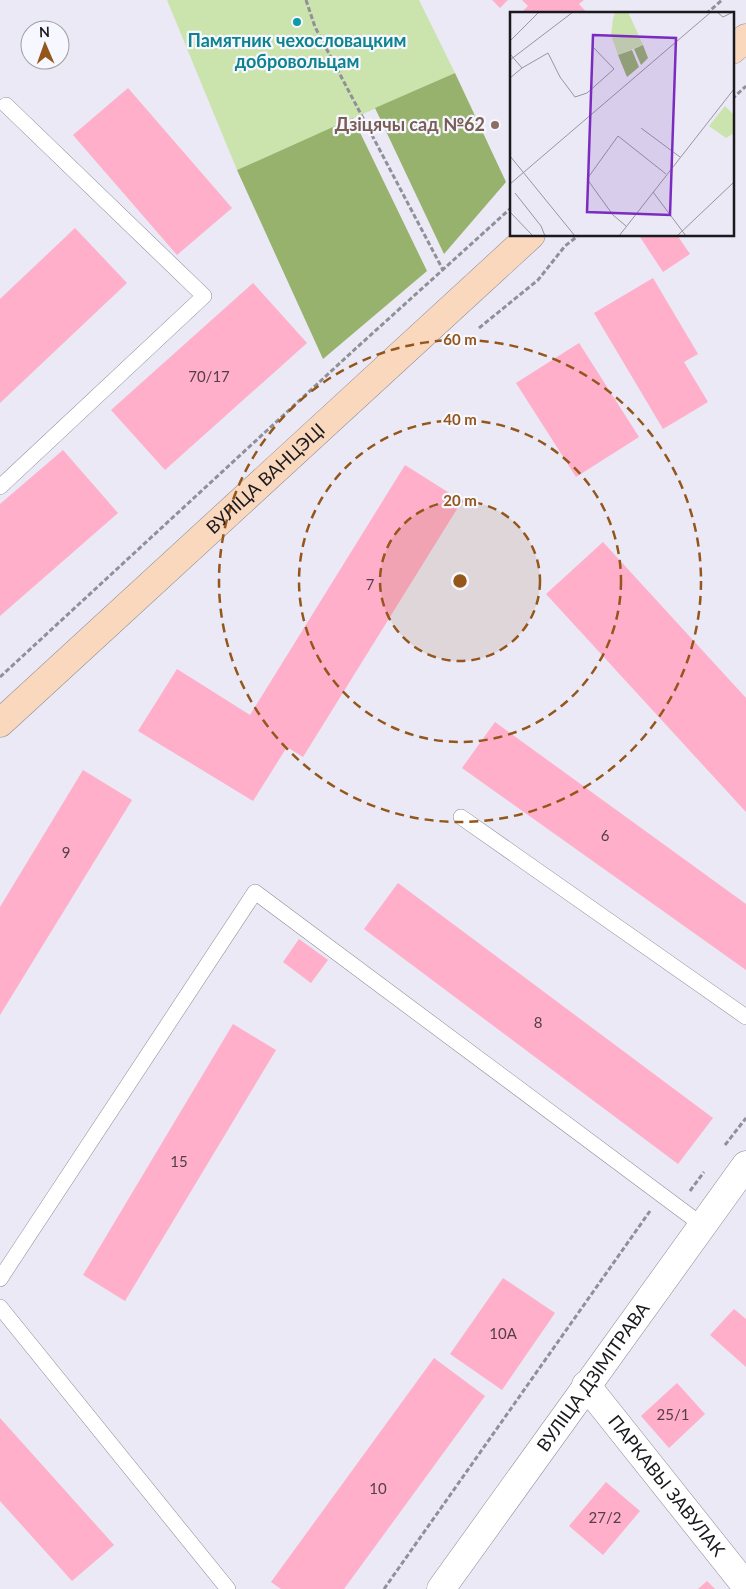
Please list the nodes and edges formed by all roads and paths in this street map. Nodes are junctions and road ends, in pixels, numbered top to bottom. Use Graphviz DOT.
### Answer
graph roads {
  1 [pos="306,0"];
  2 [pos="722,0"];
  3 [pos="708,12"];
  4 [pos="746,38"];
  5 [pos="734,48"];
  6 [pos="746,86"];
  7 [pos="734,97"];
  8 [pos="6,105"];
  9 [pos="510,209"];
  10 [pos="531,236"];
  11 [pos="578,236"];
  12 [pos="443,270"];
  13 [pos="479,328"];
  14 [pos="0,487"];
  15 [pos="0,677"];
  16 [pos="0,723"];
  17 [pos="461,817"];
  18 [pos="746,1017"];
  19 [pos="746,1165"];
  20 [pos="661,1195"];
  21 [pos="702,1225"];
  22 [pos="0,1279"];
  23 [pos="0,1307"];
  24 [pos="586,1385"];
  25 [pos="746,1586"];
  26 [pos="228,1589"];
  27 [pos="384,1589"];
  28 [pos="441,1589"];
  1 -- 12 [label="path"];
  2 -- 3 [label="path"];
  4 -- 5 [label="main road"];
  6 -- 7 [label="path"];
  8 -- 14 [label="lane"];
  9 -- 12 [label="path"];
  10 -- 16 [label="main road, ВУЛІЦА ВАНЦЭЦІ"];
  11 -- 13 [label="path"];
  12 -- 15 [label="path"];
  17 -- 18 [label="lane"];
  19 -- 21 [label="street, ВУЛІЦА ДЗІМІТРАВА"];
  20 -- 21 [label="lane"];
  20 -- 22 [label="lane"];
  20 -- 27 [label="path"];
  21 -- 24 [label="street, ВУЛІЦА ДЗІМІТРАВА"];
  23 -- 26 [label="lane"];
  24 -- 25 [label="street, ПАРКАВЫ ЗАВУЛАК"];
  24 -- 28 [label="street, ВУЛІЦА ДЗІМІТРАВА"];
}
